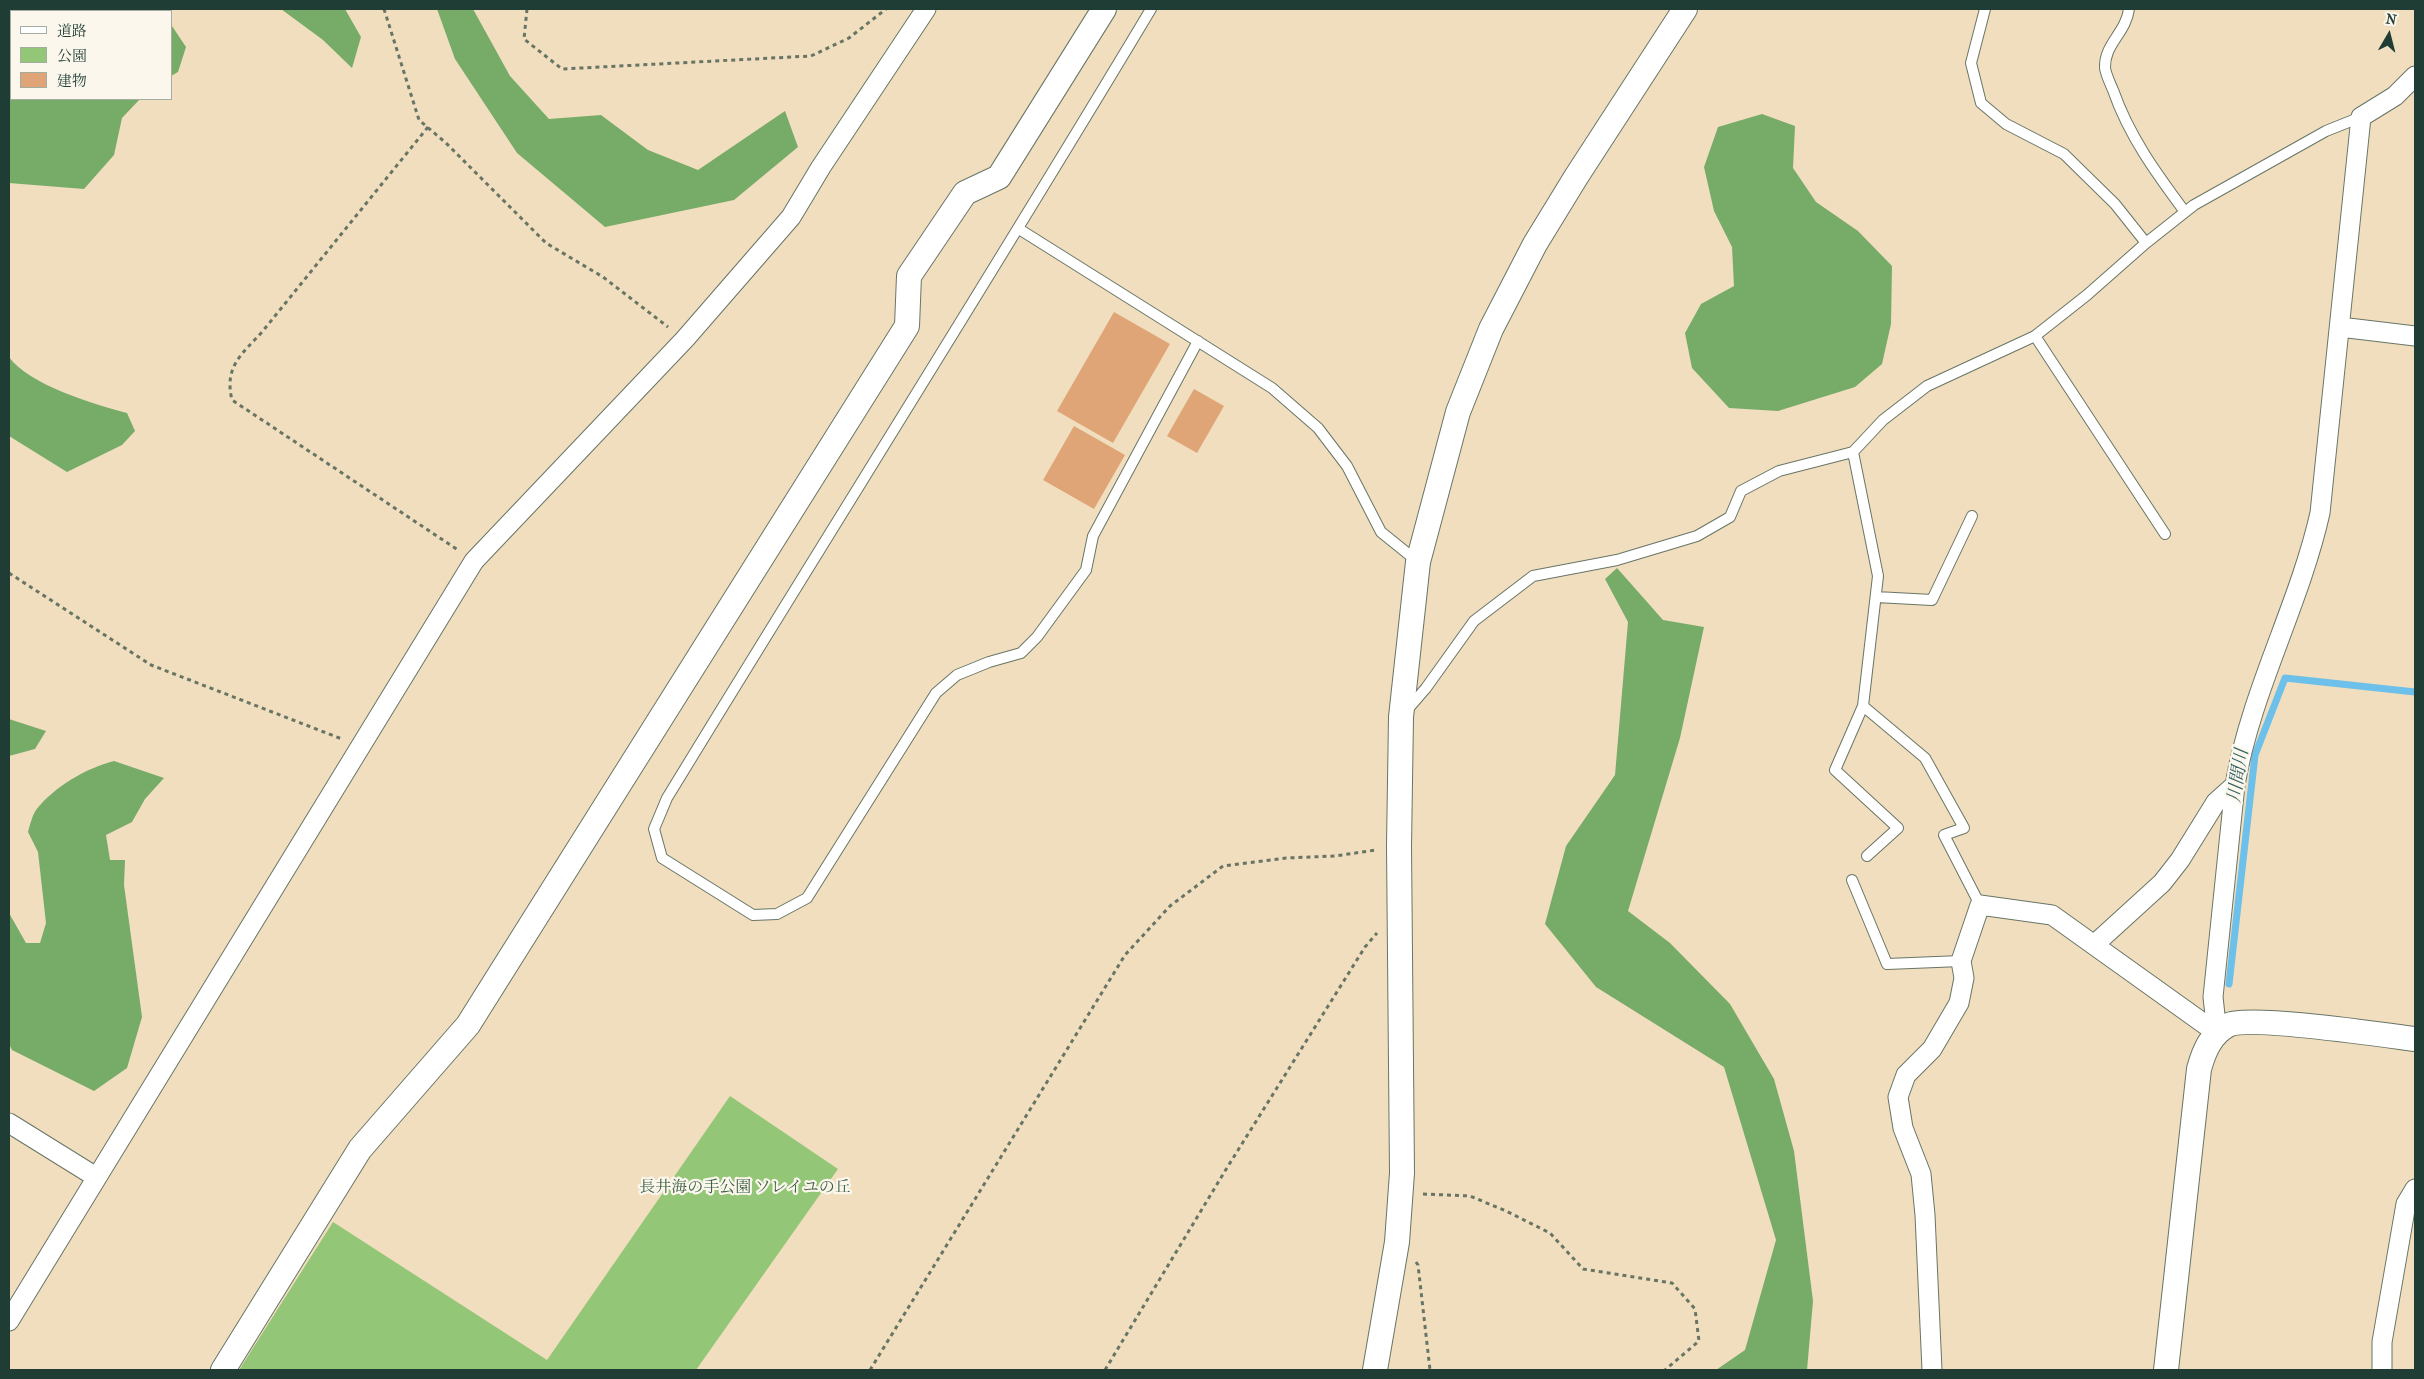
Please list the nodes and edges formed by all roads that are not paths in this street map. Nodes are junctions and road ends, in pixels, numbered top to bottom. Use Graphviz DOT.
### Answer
graph roads {
  1 [pos="926,9"];
  2 [pos="1104,9"];
  3 [pos="1151,9"];
  4 [pos="1685,9"];
  5 [pos="1985,9"];
  6 [pos="2128,9"];
  7 [pos="2415,76"];
  8 [pos="2361,117"];
  9 [pos="2185,212"];
  10 [pos="1019,229"];
  11 [pos="2146,243"];
  12 [pos="2340,327"];
  13 [pos="2034,336"];
  14 [pos="2415,336"];
  15 [pos="1198,341"];
  16 [pos="1853,452"];
  17 [pos="1972,516"];
  18 [pos="2165,534"];
  19 [pos="1418,562"];
  20 [pos="1876,597"];
  21 [pos="1863,706"];
  22 [pos="1401,717"];
  23 [pos="2235,785"];
  24 [pos="1866,856"];
  25 [pos="1852,880"];
  26 [pos="1980,905"];
  27 [pos="2095,944"];
  28 [pos="1961,961"];
  29 [pos="2216,1033"];
  30 [pos="2415,1039"];
  31 [pos="9,1123"];
  32 [pos="96,1177"];
  33 [pos="2415,1189"];
  34 [pos="9,1321"];
  35 [pos="2382,1342"];
  36 [pos="223,1370"];
  37 [pos="1375,1370"];
  38 [pos="1932,1370"];
  39 [pos="2166,1370"];
  40 [pos="2374,1370"];
  41 [pos="2382,1370"];
  1 -- 32 [label="street"];
  2 -- 36 [label="street"];
  3 -- 10 [label="lane"];
  4 -- 19 [label="street"];
  5 -- 11 [label="lane"];
  6 -- 9 [label="lane"];
  7 -- 8 [label="street"];
  8 -- 9 [label="lane"];
  8 -- 12 [label="street"];
  9 -- 11 [label="lane"];
  10 -- 15 [label="lane"];
  10 -- 15 [label="lane"];
  11 -- 13 [label="lane"];
  12 -- 14 [label="street"];
  12 -- 23 [label="street"];
  13 -- 16 [label="lane"];
  13 -- 18 [label="lane"];
  15 -- 19 [label="lane"];
  16 -- 20 [label="lane"];
  16 -- 22 [label="lane"];
  17 -- 20 [label="lane"];
  19 -- 22 [label="street"];
  20 -- 21 [label="lane"];
  21 -- 24 [label="lane"];
  21 -- 26 [label="lane"];
  22 -- 37 [label="street"];
  23 -- 27 [label="street"];
  23 -- 29 [label="street"];
  25 -- 28 [label="lane"];
  26 -- 27 [label="street"];
  26 -- 28 [label="street"];
  27 -- 29 [label="street"];
  28 -- 38 [label="street"];
  29 -- 30 [label="street"];
  29 -- 39 [label="street"];
  31 -- 32 [label="street"];
  32 -- 34 [label="street"];
  33 -- 35 [label="street"];
  35 -- 40 [label="lane"];
  35 -- 41 [label="street"];
}
